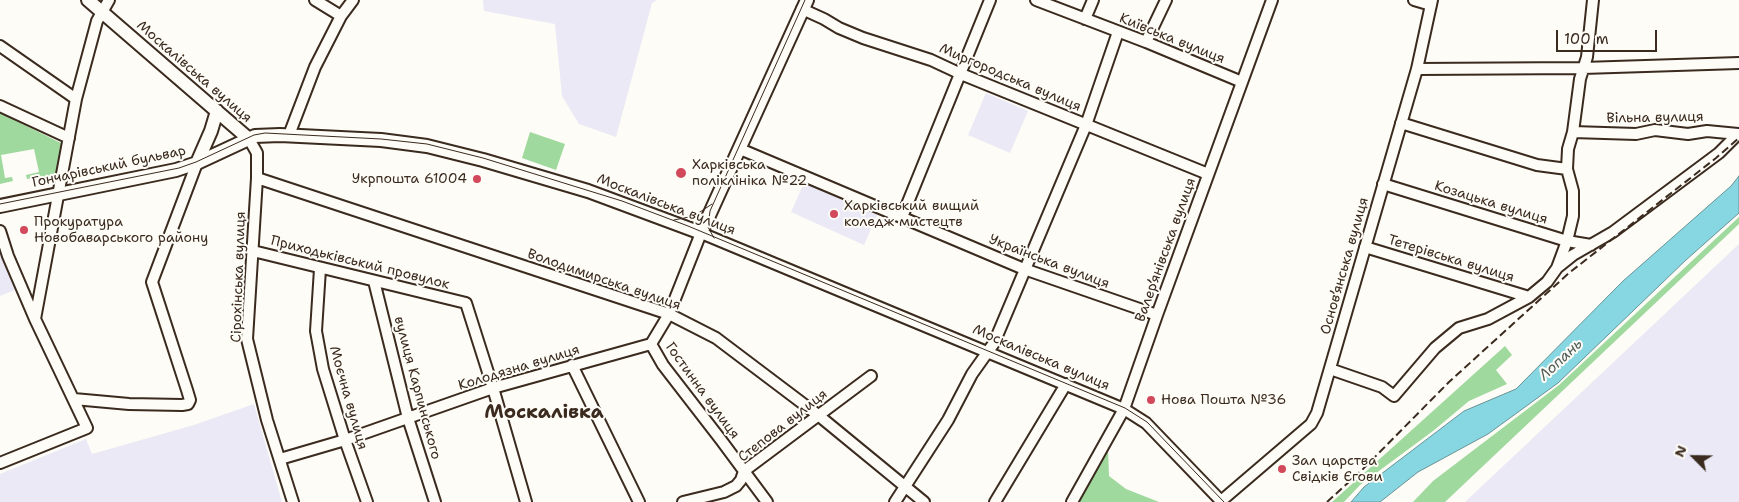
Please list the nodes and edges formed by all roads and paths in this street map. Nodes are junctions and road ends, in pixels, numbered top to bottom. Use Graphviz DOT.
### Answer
graph roads {
  1 [pos="88,0"];
  2 [pos="109,0"];
  3 [pos="316,0"];
  4 [pos="354,0"];
  5 [pos="990,0"];
  6 [pos="1036,0"];
  7 [pos="1093,0"];
  8 [pos="1166,0"];
  9 [pos="1272,0"];
  10 [pos="1414,0"];
  11 [pos="1593,0"];
  12 [pos="1432,3"];
  13 [pos="804,4"];
  14 [pos="101,12"];
  15 [pos="341,16"];
  16 [pos="1085,18"];
  17 [pos="1118,32"];
  18 [pos="1146,42"];
  19 [pos="0,46"];
  20 [pos="1739,63"];
  21 [pos="1583,68"];
  22 [pos="1416,69"];
  23 [pos="960,74"];
  24 [pos="1242,82"];
  25 [pos="76,99"];
  26 [pos="0,106"];
  27 [pos="217,111"];
  28 [pos="1401,123"];
  29 [pos="1086,124"];
  30 [pos="1573,132"];
  31 [pos="1738,134"];
  32 [pos="289,135"];
  33 [pos="69,138"];
  34 [pos="249,139"];
  35 [pos="740,149"];
  36 [pos="197,163"];
  37 [pos="1567,169"];
  38 [pos="1208,174"];
  39 [pos="258,178"];
  40 [pos="1383,184"];
  41 [pos="59,194"];
  42 [pos="0,206"];
  43 [pos="902,217"];
  44 [pos="0,232"];
  45 [pos="701,233"];
  46 [pos="1568,241"];
  47 [pos="1591,245"];
  48 [pos="1365,247"];
  49 [pos="253,251"];
  50 [pos="1557,268"];
  51 [pos="320,269"];
  52 [pos="1024,269"];
  53 [pos="374,281"];
  54 [pos="1528,297"];
  55 [pos="669,314"];
  56 [pos="1157,315"];
  57 [pos="35,319"];
  58 [pos="651,344"];
  59 [pos="988,352"];
  60 [pos="572,365"];
  61 [pos="1330,369"];
  62 [pos="871,376"];
  63 [pos="1066,384"];
  64 [pos="493,388"];
  65 [pos="74,399"];
  66 [pos="1124,409"];
  67 [pos="818,416"];
  68 [pos="408,418"];
  69 [pos="345,440"];
  70 [pos="280,459"];
  71 [pos="0,463"];
  72 [pos="744,471"];
  73 [pos="905,487"];
  74 [pos="293,502"];
  75 [pos="367,502"];
  76 [pos="435,502"];
  77 [pos="526,502"];
  78 [pos="639,502"];
  79 [pos="683,502"];
  80 [pos="766,502"];
  81 [pos="895,502"];
  82 [pos="924,502"];
  83 [pos="995,502"];
  84 [pos="1072,502"];
  85 [pos="1221,502"];
  1 -- 14 [label="main road, Москалівська вулиця"];
  2 -- 14 [label="street"];
  3 -- 15 [label="street"];
  4 -- 15 [label="street"];
  5 -- 23 [label="street"];
  6 -- 16 [label="street, Київська вулиця"];
  7 -- 16 [label="street"];
  8 -- 18 [label="street"];
  9 -- 24 [label="street, Валер’янівська вулиця"];
  10 -- 12 [label="street"];
  11 -- 21 [label="street"];
  12 -- 22 [label="street, Основ’янська вулиця"];
  13 -- 23 [label="street, Миргородська вулиця"];
  13 -- 35 [label="main road"];
  14 -- 25 [label="street"];
  14 -- 27 [label="main road, Москалівська вулиця"];
  15 -- 32 [label="street"];
  16 -- 17 [label="street, Київська вулиця"];
  17 -- 18 [label="street, Київська вулиця"];
  17 -- 29 [label="street"];
  18 -- 24 [label="street, Київська вулиця"];
  19 -- 25 [label="street"];
  20 -- 21 [label="street"];
  21 -- 22 [label="street"];
  21 -- 30 [label="street"];
  22 -- 28 [label="street, Основ’янська вулиця"];
  23 -- 29 [label="street, Миргородська вулиця"];
  23 -- 43 [label="street"];
  24 -- 38 [label="street, Валер’янівська вулиця"];
  25 -- 33 [label="street"];
  26 -- 33 [label="street"];
  27 -- 34 [label="main road, Москалівська вулиця"];
  27 -- 36 [label="main road"];
  28 -- 37 [label="street"];
  28 -- 40 [label="street, Основ’янська вулиця"];
  29 -- 38 [label="street, Миргородська вулиця"];
  29 -- 52 [label="street"];
  30 -- 31 [label="street, Вільна вулиця"];
  30 -- 37 [label="street"];
  31 -- 47 [label="street"];
  32 -- 34 [label="main road, Москалівська вулиця"];
  32 -- 45 [label="main road, Москалівська вулиця"];
  33 -- 41 [label="street"];
  34 -- 36 [label="main road, Гончарівський бульвар"];
  34 -- 39 [label="street, Сірохінська вулиця"];
  35 -- 43 [label="street, Українська вулиця"];
  35 -- 45 [label="main road"];
  36 -- 41 [label="main road, Гончарівський бульвар"];
  36 -- 65 [label="street"];
  37 -- 46 [label="street"];
  38 -- 56 [label="street, Валер’янівська вулиця"];
  39 -- 49 [label="street, Сірохінська вулиця"];
  39 -- 55 [label="street, Володимирська вулиця"];
  40 -- 46 [label="street, Козацька вулиця"];
  40 -- 48 [label="street, Основ’янська вулиця"];
  41 -- 42 [label="main road, Гончарівський бульвар"];
  41 -- 57 [label="street"];
  43 -- 52 [label="street, Українська вулиця"];
  44 -- 57 [label="street"];
  45 -- 55 [label="street"];
  45 -- 59 [label="street, Москалівська вулиця"];
  46 -- 47 [label="street, Козацька вулиця"];
  46 -- 50 [label="street"];
  47 -- 50 [label="street"];
  48 -- 54 [label="street, Тетерівська вулиця"];
  48 -- 61 [label="street, Основ’янська вулиця"];
  49 -- 51 [label="street, Приходьківський провулок"];
  49 -- 70 [label="street, Сірохінська вулиця"];
  50 -- 54 [label="street"];
  51 -- 53 [label="street, Приходьківський провулок"];
  51 -- 69 [label="street, Моєчна вулиця"];
  52 -- 56 [label="street, Українська вулиця"];
  52 -- 59 [label="street"];
  53 -- 64 [label="street, Приходьківський провулок"];
  53 -- 68 [label="street, вулиця Карпинського"];
  54 -- 61 [label="street"];
  55 -- 58 [label="street"];
  55 -- 67 [label="street, Володимирська вулиця"];
  56 -- 66 [label="street, Валер’янівська вулиця"];
  57 -- 65 [label="street"];
  58 -- 60 [label="street, Колодязна вулиця"];
  58 -- 72 [label="street, Гостинна вулиця"];
  59 -- 63 [label="street, Москалівська вулиця"];
  59 -- 73 [label="street"];
  60 -- 64 [label="street, Колодязна вулиця"];
  60 -- 78 [label="street"];
  61 -- 85 [label="street, Основ’янська вулиця"];
  62 -- 67 [label="street, Степова вулиця"];
  63 -- 66 [label="street, Москалівська вулиця"];
  63 -- 83 [label="street"];
  64 -- 68 [label="street, Колодязна вулиця"];
  64 -- 77 [label="street"];
  65 -- 71 [label="street"];
  66 -- 84 [label="street, Валер’янівська вулиця"];
  66 -- 85 [label="street, Москалівська вулиця"];
  67 -- 72 [label="street, Степова вулиця"];
  67 -- 73 [label="street, Володимирська вулиця"];
  68 -- 69 [label="street, Колодязна вулиця"];
  68 -- 76 [label="street, вулиця Карпинського"];
  69 -- 70 [label="street, Колодязна вулиця"];
  69 -- 75 [label="street, Моєчна вулиця"];
  70 -- 74 [label="street, Сірохінська вулиця"];
  72 -- 79 [label="street, Степова вулиця"];
  72 -- 80 [label="street, Гостинна вулиця"];
  73 -- 81 [label="street"];
  73 -- 82 [label="street, Володимирська вулиця"];
}
